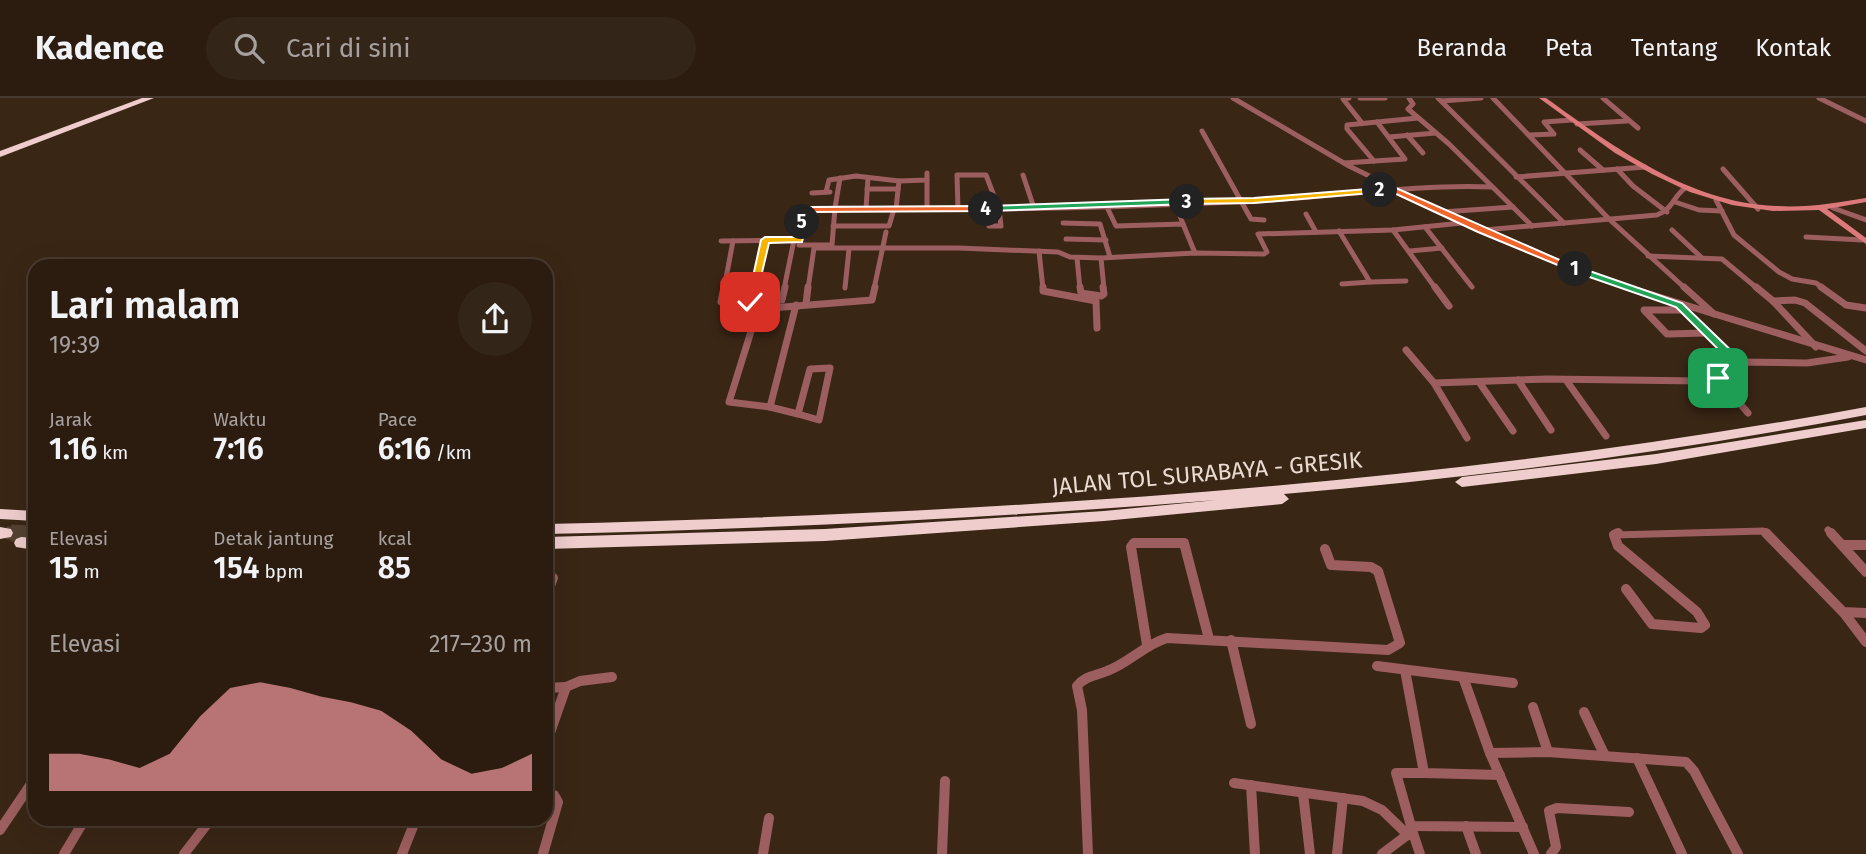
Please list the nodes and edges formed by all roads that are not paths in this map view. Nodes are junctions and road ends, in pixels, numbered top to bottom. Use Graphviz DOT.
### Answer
graph roads {
  1 [pos="150,98"];
  2 [pos="1233,98"];
  3 [pos="1349,98"];
  4 [pos="1360,98"];
  5 [pos="1385,98"];
  6 [pos="1409,98"];
  7 [pos="1481,98"];
  8 [pos="1493,98"];
  9 [pos="1542,98"];
  10 [pos="1603,98"];
  11 [pos="1819,98"];
  12 [pos="1440,100"];
  13 [pos="1418,118"];
  14 [pos="1628,121"];
  15 [pos="1866,121"];
  16 [pos="1362,122"];
  17 [pos="1377,122"];
  18 [pos="1574,122"];
  19 [pos="1639,128"];
  20 [pos="1202,131"];
  21 [pos="1436,134"];
  22 [pos="1407,135"];
  23 [pos="1529,135"];
  24 [pos="1389,136"];
  25 [pos="1580,150"];
  26 [pos="1423,153"];
  27 [pos="0,154"];
  28 [pos="1374,161"];
  29 [pos="1344,163"];
  30 [pos="1645,167"];
  31 [pos="1617,169"];
  32 [pos="1723,169"];
  33 [pos="1603,170"];
  34 [pos="1565,173"];
  35 [pos="1023,175"];
  36 [pos="1516,177"];
  37 [pos="840,178"];
  38 [pos="867,178"];
  39 [pos="899,181"];
  40 [pos="989,187"];
  41 [pos="1492,187"];
  42 [pos="867,188"];
  43 [pos="1685,188"];
  44 [pos="898,189"];
  45 [pos="1393,189"];
  46 [pos="811,192"];
  47 [pos="826,192"];
  48 [pos="838,192"];
  49 [pos="1716,200"];
  50 [pos="1866,200"];
  51 [pos="1240,201"];
  52 [pos="1175,202"];
  53 [pos="1675,202"];
  54 [pos="1106,205"];
  55 [pos="1513,207"];
  56 [pos="1034,208"];
  57 [pos="1833,208"];
  58 [pos="836,209"];
  59 [pos="866,209"];
  60 [pos="895,209"];
  61 [pos="927,209"];
  62 [pos="958,209"];
  63 [pos="988,209"];
  64 [pos="999,209"];
  65 [pos="1758,209"];
  66 [pos="1822,209"];
  67 [pos="1721,211"];
  68 [pos="1439,212"];
  69 [pos="1667,212"];
  70 [pos="1306,214"];
  71 [pos="1609,219"];
  72 [pos="1251,220"];
  73 [pos="1264,220"];
  74 [pos="1866,220"];
  75 [pos="1063,223"];
  76 [pos="1465,223"];
  77 [pos="1564,223"];
  78 [pos="1184,224"];
  79 [pos="833,226"];
  80 [pos="989,226"];
  81 [pos="1532,226"];
  82 [pos="1424,227"];
  83 [pos="1393,230"];
  84 [pos="1481,230"];
  85 [pos="1672,230"];
  86 [pos="1339,231"];
  87 [pos="886,232"];
  88 [pos="1316,232"];
  89 [pos="1258,234"];
  90 [pos="1805,237"];
  91 [pos="1066,239"];
  92 [pos="765,240"];
  93 [pos="797,240"];
  94 [pos="1106,240"];
  95 [pos="720,241"];
  96 [pos="733,241"];
  97 [pos="1864,241"];
  98 [pos="849,248"];
  99 [pos="884,248"];
  100 [pos="1442,248"];
  101 [pos="1039,251"];
  102 [pos="1410,251"];
  103 [pos="1195,253"];
  104 [pos="1648,256"];
  105 [pos="1110,257"];
  106 [pos="1701,257"];
  107 [pos="1077,258"];
  108 [pos="1101,258"];
  109 [pos="1406,281"];
  110 [pos="1370,282"];
  111 [pos="1342,284"];
  112 [pos="1472,287"];
  113 [pos="845,288"];
  114 [pos="782,300"];
  115 [pos="1773,302"];
  116 [pos="806,304"];
  117 [pos="796,305"];
  118 [pos="1449,306"];
  119 [pos="1680,308"];
  120 [pos="1866,308"];
  121 [pos="1719,318"];
  122 [pos="1097,328"];
  123 [pos="1706,332"];
  124 [pos="1816,347"];
  125 [pos="1406,350"];
  126 [pos="1866,351"];
  127 [pos="1851,357"];
  128 [pos="1865,360"];
  129 [pos="1738,362"];
  130 [pos="1718,378"];
  131 [pos="1518,380"];
  132 [pos="1566,380"];
  133 [pos="1479,382"];
  134 [pos="1434,383"];
  135 [pos="770,407"];
  136 [pos="1866,411"];
  137 [pos="1748,413"];
  138 [pos="798,415"];
  139 [pos="1866,424"];
  140 [pos="1551,430"];
  141 [pos="1513,431"];
  142 [pos="1606,436"];
  143 [pos="1467,438"];
  144 [pos="0,514"];
  145 [pos="28,516"];
  146 [pos="553,529"];
  147 [pos="1829,530"];
  148 [pos="553,543"];
  149 [pos="1842,545"];
  150 [pos="1866,545"];
  151 [pos="1325,549"];
  152 [pos="1866,572"];
  153 [pos="1626,589"];
  154 [pos="1844,613"];
  155 [pos="1866,613"];
  156 [pos="1209,639"];
  157 [pos="1231,640"];
  158 [pos="1866,642"];
  159 [pos="1147,645"];
  160 [pos="1377,666"];
  161 [pos="1405,670"];
  162 [pos="612,677"];
  163 [pos="1463,677"];
  164 [pos="1513,682"];
  165 [pos="566,687"];
  166 [pos="553,688"];
  167 [pos="1532,707"];
  168 [pos="1584,712"];
  169 [pos="553,724"];
  170 [pos="1251,724"];
  171 [pos="1548,752"];
  172 [pos="1490,753"];
  173 [pos="1605,756"];
  174 [pos="1637,758"];
  175 [pos="1424,773"];
  176 [pos="1500,775"];
  177 [pos="945,781"];
  178 [pos="1234,783"];
  179 [pos="1251,785"];
  180 [pos="28,788"];
  181 [pos="1303,793"];
  182 [pos="553,795"];
  183 [pos="1343,798"];
  184 [pos="1629,812"];
  185 [pos="769,818"];
  186 [pos="553,819"];
  187 [pos="81,826"];
  188 [pos="206,826"];
  189 [pos="413,826"];
  190 [pos="551,826"];
  191 [pos="1466,826"];
  192 [pos="1523,827"];
  193 [pos="0,830"];
  194 [pos="1410,831"];
  195 [pos="64,854"];
  196 [pos="184,854"];
  197 [pos="402,854"];
  198 [pos="543,854"];
  199 [pos="763,854"];
  200 [pos="943,854"];
  201 [pos="1088,854"];
  202 [pos="1255,854"];
  203 [pos="1310,854"];
  204 [pos="1337,854"];
  205 [pos="1382,854"];
  206 [pos="1420,854"];
  207 [pos="1476,854"];
  208 [pos="1534,854"];
  209 [pos="1551,854"];
  210 [pos="1682,854"];
  211 [pos="1738,854"];
  1 -- 27 [label="highway"];
  2 -- 29 [label="street"];
  3 -- 16 [label="street"];
  4 -- 5 [label="street"];
  6 -- 13 [label="street"];
  7 -- 12 [label="street"];
  8 -- 23 [label="street"];
  9 -- 18 [label="main road"];
  10 -- 14 [label="street"];
  11 -- 15 [label="street"];
  12 -- 36 [label="street"];
  13 -- 17 [label="street"];
  13 -- 21 [label="street"];
  14 -- 18 [label="street"];
  14 -- 19 [label="street"];
  16 -- 17 [label="street"];
  16 -- 28 [label="street"];
  17 -- 24 [label="street"];
  18 -- 23 [label="street"];
  18 -- 30 [label="main road"];
  20 -- 51 [label="street"];
  21 -- 22 [label="street"];
  21 -- 41 [label="street"];
  22 -- 24 [label="street"];
  22 -- 26 [label="street"];
  23 -- 34 [label="street"];
  24 -- 28 [label="street"];
  25 -- 33 [label="street"];
  28 -- 29 [label="street"];
  29 -- 45 [label="street"];
  30 -- 31 [label="street"];
  30 -- 43 [label="main road"];
  31 -- 33 [label="street"];
  31 -- 69 [label="street"];
  32 -- 65 [label="street"];
  33 -- 34 [label="street"];
  34 -- 36 [label="street"];
  34 -- 71 [label="street"];
  35 -- 56 [label="street"];
  36 -- 77 [label="street"];
  37 -- 38 [label="street"];
  37 -- 47 [label="street"];
  37 -- 48 [label="street"];
  38 -- 39 [label="street"];
  38 -- 42 [label="street"];
  39 -- 44 [label="street"];
  39 -- 61 [label="street"];
  40 -- 62 [label="street"];
  40 -- 63 [label="street"];
  40 -- 64 [label="street"];
  41 -- 45 [label="street"];
  41 -- 55 [label="street"];
  42 -- 44 [label="street"];
  42 -- 59 [label="street"];
  43 -- 49 [label="main road"];
  43 -- 53 [label="street"];
  44 -- 60 [label="street"];
  45 -- 51 [label="street"];
  45 -- 68 [label="street"];
  46 -- 47 [label="street"];
  47 -- 48 [label="street"];
  48 -- 58 [label="street"];
  49 -- 65 [label="main road"];
  49 -- 67 [label="street"];
  50 -- 57 [label="main road"];
  51 -- 52 [label="street"];
  51 -- 72 [label="street"];
  52 -- 54 [label="street"];
  52 -- 78 [label="street"];
  53 -- 67 [label="street"];
  53 -- 69 [label="street"];
  54 -- 56 [label="street"];
  54 -- 78 [label="street"];
  55 -- 68 [label="street"];
  55 -- 81 [label="street"];
  56 -- 64 [label="street"];
  57 -- 66 [label="main road"];
  57 -- 74 [label="street"];
  58 -- 59 [label="street"];
  58 -- 79 [label="street"];
  58 -- 93 [label="street"];
  59 -- 60 [label="street"];
  60 -- 61 [label="street"];
  60 -- 79 [label="street"];
  61 -- 62 [label="street"];
  62 -- 63 [label="street"];
  63 -- 64 [label="street"];
  64 -- 80 [label="street"];
  65 -- 66 [label="main road"];
  66 -- 97 [label="main road"];
  67 -- 120 [label="street"];
  68 -- 76 [label="street"];
  69 -- 71 [label="street"];
  70 -- 88 [label="street"];
  71 -- 77 [label="street"];
  71 -- 104 [label="street"];
  72 -- 73 [label="street"];
  72 -- 89 [label="street"];
  75 -- 94 [label="street"];
  76 -- 82 [label="street"];
  76 -- 84 [label="street"];
  77 -- 81 [label="street"];
  78 -- 103 [label="street"];
  79 -- 93 [label="street"];
  81 -- 84 [label="street"];
  82 -- 83 [label="street"];
  82 -- 100 [label="street"];
  83 -- 86 [label="street"];
  83 -- 102 [label="street"];
  84 -- 119 [label="street"];
  85 -- 106 [label="street"];
  86 -- 88 [label="street"];
  86 -- 110 [label="street"];
  87 -- 99 [label="street"];
  88 -- 89 [label="street"];
  89 -- 103 [label="street"];
  90 -- 97 [label="street"];
  91 -- 94 [label="street"];
  92 -- 93 [label="street"];
  92 -- 96 [label="street"];
  92 -- 96 [label="street"];
  93 -- 114 [label="street"];
  94 -- 105 [label="street"];
  95 -- 96 [label="street"];
  98 -- 99 [label="street"];
  98 -- 113 [label="street"];
  98 -- 116 [label="street"];
  99 -- 101 [label="street"];
  99 -- 116 [label="street"];
  100 -- 102 [label="street"];
  100 -- 112 [label="street"];
  101 -- 107 [label="street"];
  101 -- 122 [label="street"];
  102 -- 118 [label="street"];
  103 -- 105 [label="street"];
  104 -- 106 [label="street"];
  104 -- 121 [label="street"];
  105 -- 108 [label="street"];
  106 -- 115 [label="street"];
  107 -- 108 [label="street"];
  107 -- 108 [label="street"];
  109 -- 110 [label="street"];
  110 -- 111 [label="street"];
  115 -- 124 [label="street"];
  115 -- 126 [label="street"];
  116 -- 117 [label="street"];
  117 -- 135 [label="street"];
  117 -- 135 [label="street"];
  119 -- 121 [label="street"];
  119 -- 123 [label="street"];
  119 -- 123 [label="street"];
  121 -- 124 [label="street"];
  123 -- 129 [label="street"];
  124 -- 127 [label="street"];
  125 -- 134 [label="street"];
  127 -- 128 [label="street"];
  127 -- 129 [label="street"];
  129 -- 130 [label="street"];
  130 -- 132 [label="street"];
  130 -- 137 [label="street"];
  131 -- 132 [label="street"];
  131 -- 133 [label="street"];
  131 -- 140 [label="street"];
  132 -- 142 [label="street"];
  133 -- 134 [label="street"];
  133 -- 141 [label="street"];
  134 -- 143 [label="street"];
  135 -- 138 [label="street"];
  136 -- 146 [label="highway, JALAN TOL SURABAYA - GRESIK"];
  138 -- 138 [label="street"];
  139 -- 148 [label="highway, JALAN TOL SURABAYA - GRESIK"];
  144 -- 145 [label="highway"];
  147 -- 149 [label="street"];
  149 -- 150 [label="street"];
  149 -- 152 [label="street"];
  151 -- 157 [label="street"];
  153 -- 154 [label="street"];
  154 -- 155 [label="street"];
  154 -- 158 [label="street"];
  156 -- 157 [label="street"];
  156 -- 159 [label="street"];
  156 -- 159 [label="street"];
  157 -- 170 [label="street"];
  159 -- 201 [label="street"];
  160 -- 161 [label="street"];
  161 -- 163 [label="street"];
  161 -- 175 [label="street"];
  162 -- 165 [label="street"];
  163 -- 164 [label="street"];
  163 -- 172 [label="street"];
  165 -- 166 [label="street"];
  165 -- 169 [label="street"];
  167 -- 171 [label="street"];
  168 -- 173 [label="street"];
  171 -- 172 [label="street"];
  171 -- 173 [label="street"];
  172 -- 176 [label="street"];
  173 -- 174 [label="street"];
  174 -- 210 [label="street"];
  174 -- 211 [label="street"];
  175 -- 176 [label="street"];
  175 -- 194 [label="street"];
  176 -- 192 [label="street"];
  177 -- 200 [label="street"];
  178 -- 179 [label="street"];
  179 -- 181 [label="street"];
  179 -- 202 [label="street"];
  180 -- 193 [label="street"];
  181 -- 183 [label="street"];
  181 -- 203 [label="street"];
  182 -- 186 [label="street"];
  183 -- 194 [label="street"];
  183 -- 204 [label="street"];
  184 -- 209 [label="street"];
  185 -- 199 [label="street"];
  187 -- 195 [label="street"];
  188 -- 196 [label="street"];
  189 -- 197 [label="street"];
  190 -- 198 [label="street"];
  191 -- 192 [label="street"];
  191 -- 194 [label="street"];
  191 -- 207 [label="street"];
  192 -- 208 [label="street"];
  194 -- 205 [label="street"];
  194 -- 206 [label="street"];
}
